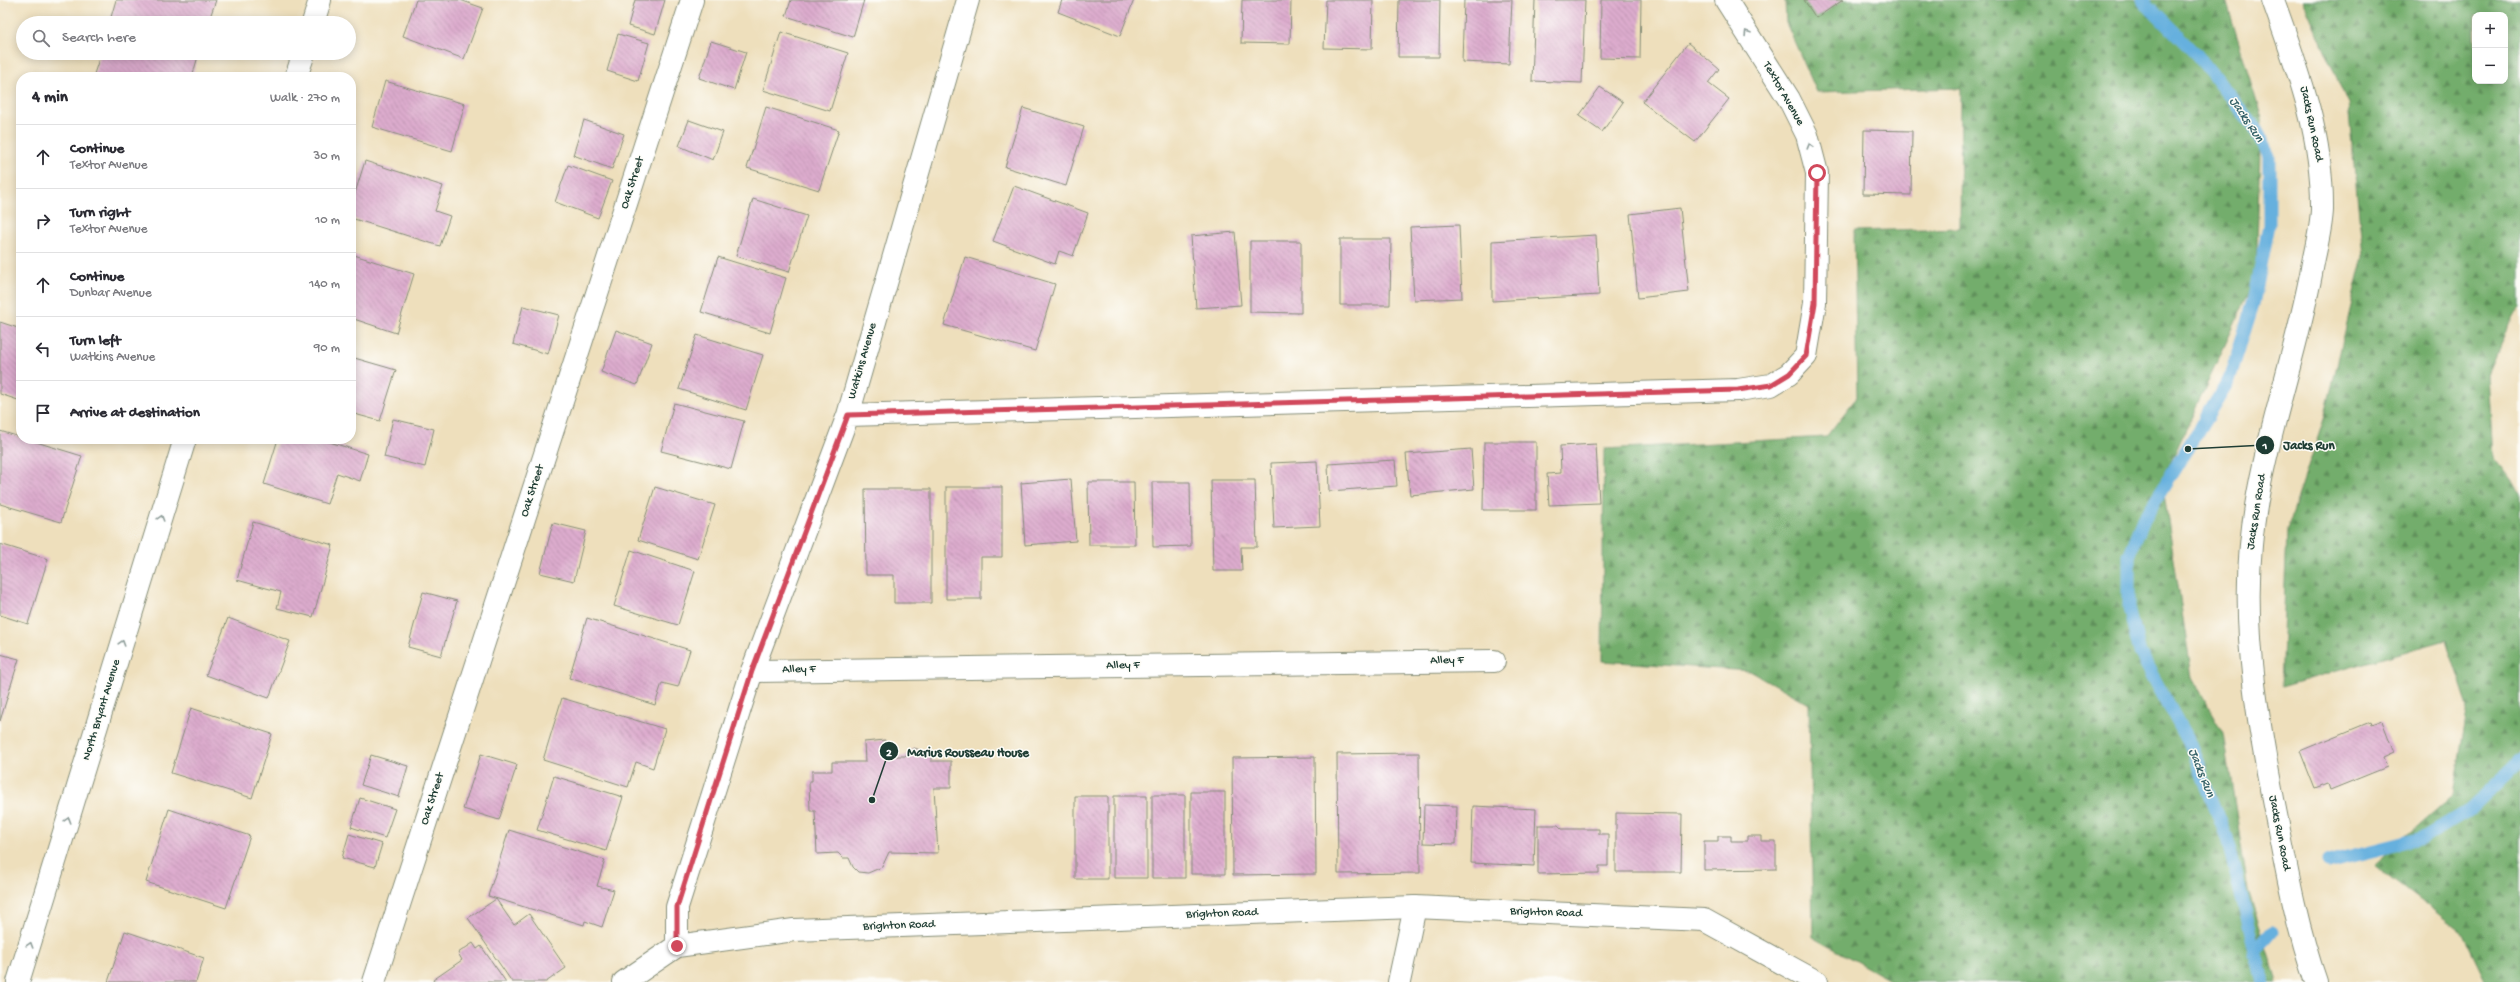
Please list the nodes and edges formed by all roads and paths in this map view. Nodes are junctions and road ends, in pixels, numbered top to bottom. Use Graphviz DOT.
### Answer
graph roads {
  1 [pos="320,0"];
  2 [pos="692,0"];
  3 [pos="968,0"];
  4 [pos="1726,0"];
  5 [pos="2273,0"];
  6 [pos="315,16"];
  7 [pos="302,60"];
  8 [pos="298,72"];
  9 [pos="848,415"];
  10 [pos="183,444"];
  11 [pos="1494,661"];
  12 [pos="752,671"];
  13 [pos="1415,907"];
  14 [pos="677,946"];
  15 [pos="18,982"];
  16 [pos="374,982"];
  17 [pos="624,982"];
  18 [pos="1399,982"];
  19 [pos="1817,982"];
  20 [pos="2316,982"];
  1 -- 6 [label="street"];
  2 -- 16 [label="street, Oak Street"];
  3 -- 9 [label="street, Watkins Avenue"];
  9 -- 4 [label="street, Textor Avenue, one-way"];
  5 -- 20 [label="street, Jacks Run Road"];
  7 -- 8 [label="street"];
  9 -- 12 [label="street, Watkins Avenue"];
  15 -- 10 [label="street, North Bryant Avenue, one-way"];
  11 -- 12 [label="street, Alley F"];
  12 -- 14 [label="street, Watkins Avenue"];
  13 -- 14 [label="street, Brighton Road"];
  13 -- 18 [label="street"];
  13 -- 19 [label="street, Brighton Road"];
  14 -- 17 [label="street, Brighton Road"];
}
